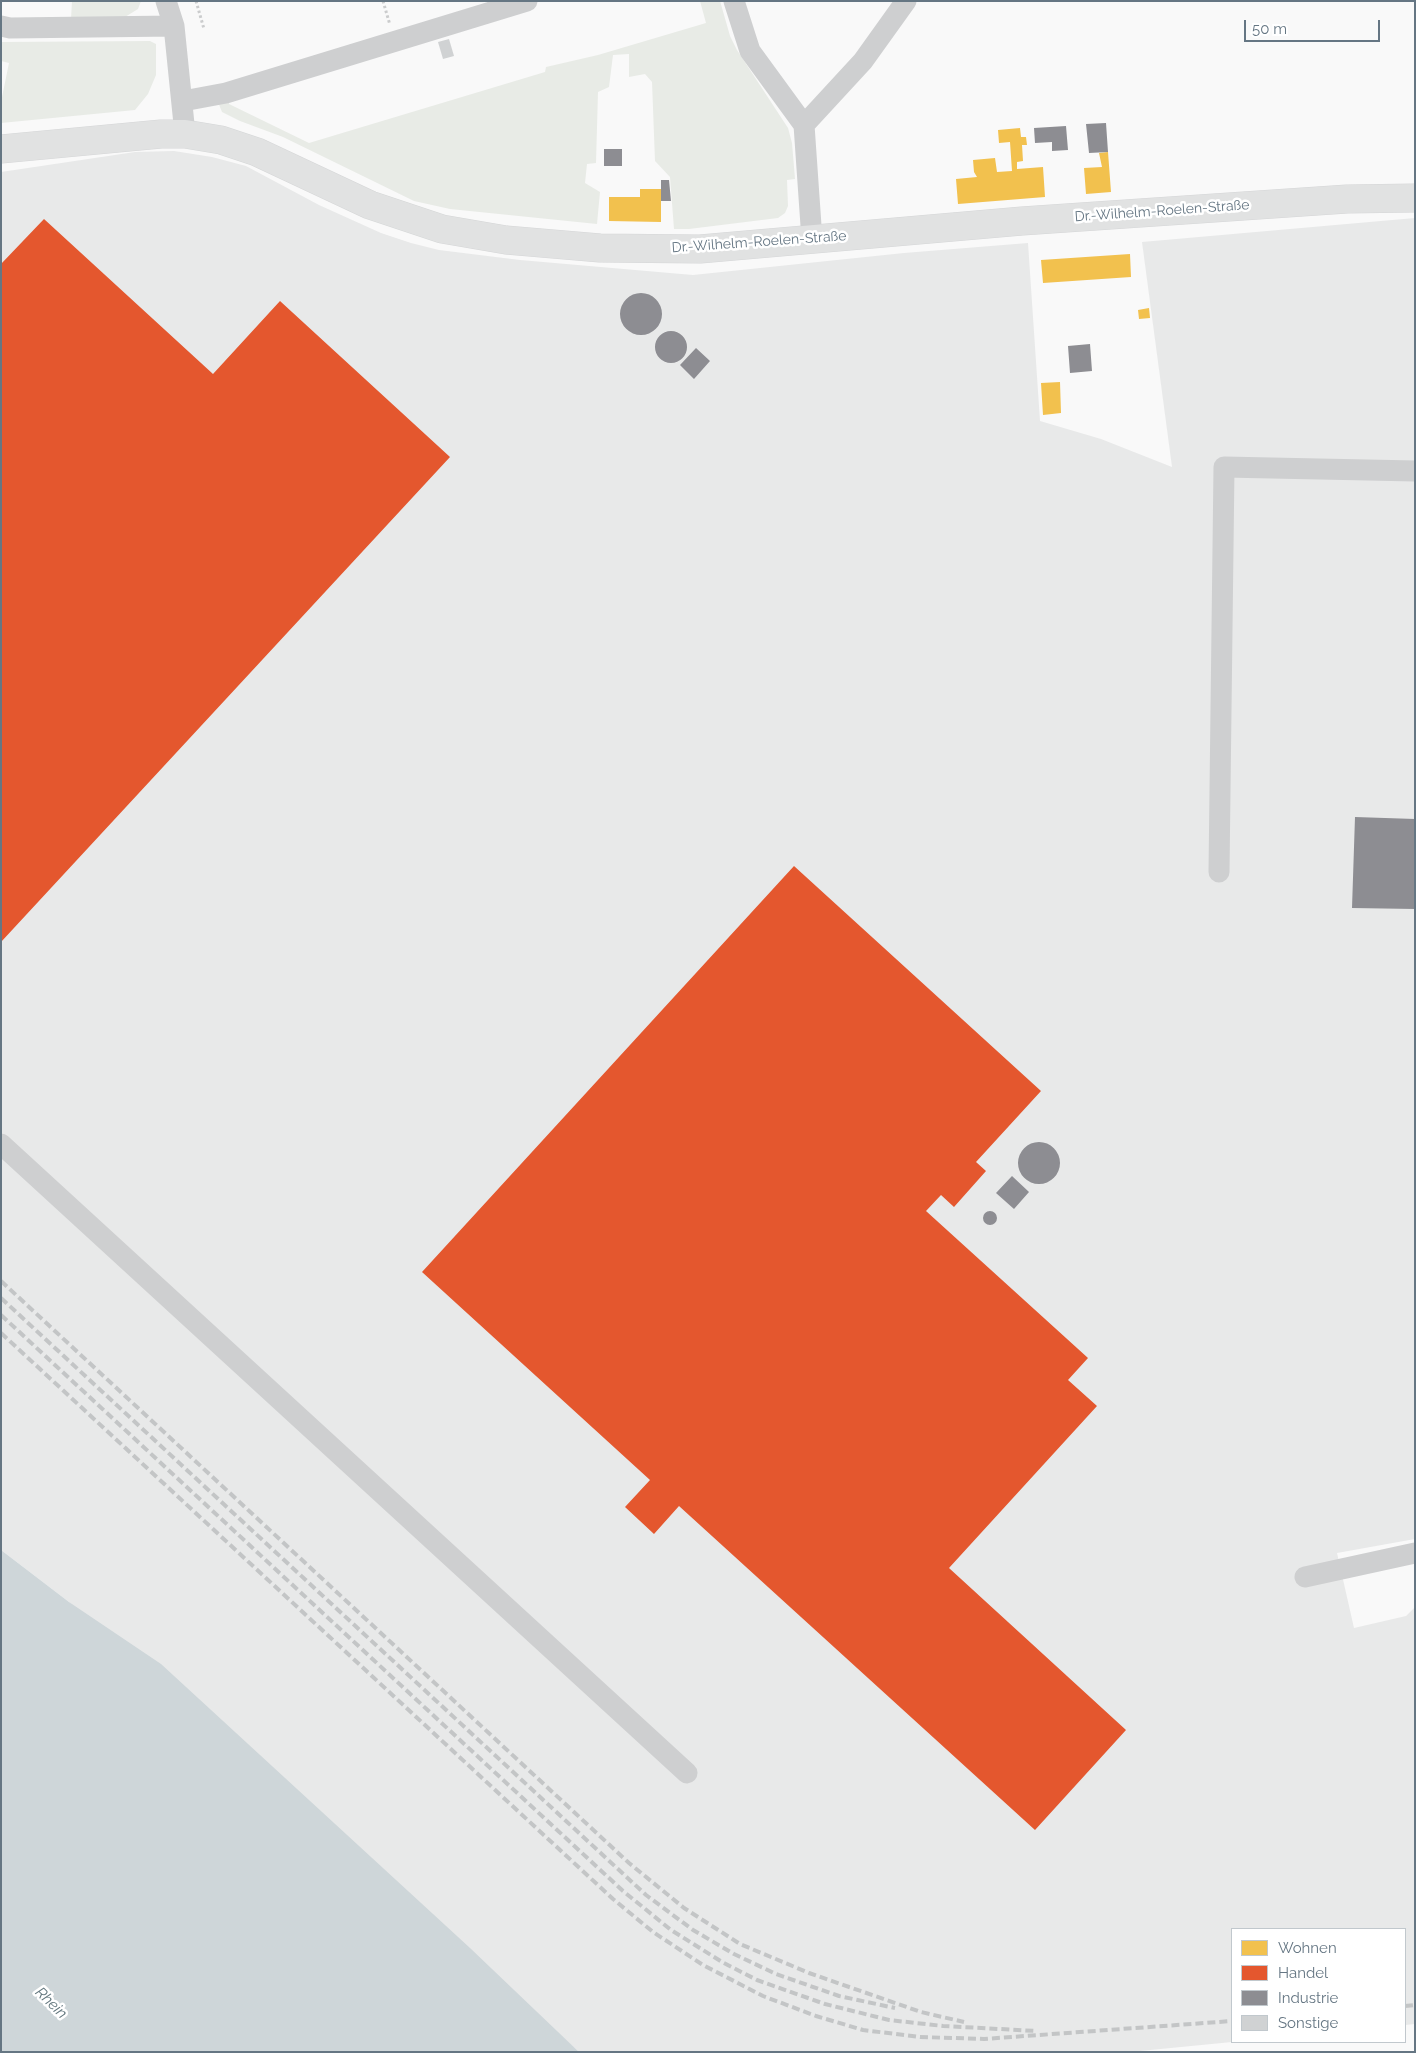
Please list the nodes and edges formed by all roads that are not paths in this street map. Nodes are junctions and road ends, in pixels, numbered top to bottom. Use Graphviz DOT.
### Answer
graph roads {
  1 [pos="166,1"];
  2 [pos="528,1"];
  3 [pos="734,1"];
  4 [pos="906,1"];
  5 [pos="1,26"];
  6 [pos="174,26"];
  7 [pos="183,101"];
  8 [pos="804,125"];
  9 [pos="185,134"];
  10 [pos="1,149"];
  11 [pos="1415,198"];
  12 [pos="812,240"];
  13 [pos="1415,471"];
  14 [pos="1219,872"];
  15 [pos="1,1144"];
  16 [pos="1415,1553"];
  17 [pos="1305,1577"];
  18 [pos="687,1774"];
  1 -- 6 [label="street"];
  2 -- 7 [label="street"];
  3 -- 8 [label="street"];
  4 -- 8 [label="street"];
  5 -- 6 [label="street"];
  6 -- 7 [label="street"];
  7 -- 9 [label="street"];
  8 -- 12 [label="street"];
  9 -- 10 [label="main road, Dr.-Wilhelm-Roelen-Straße"];
  9 -- 12 [label="main road, Dr.-Wilhelm-Roelen-Straße"];
  11 -- 12 [label="main road, Dr.-Wilhelm-Roelen-Straße"];
  13 -- 14 [label="street"];
  15 -- 18 [label="street"];
  16 -- 17 [label="street"];
}
